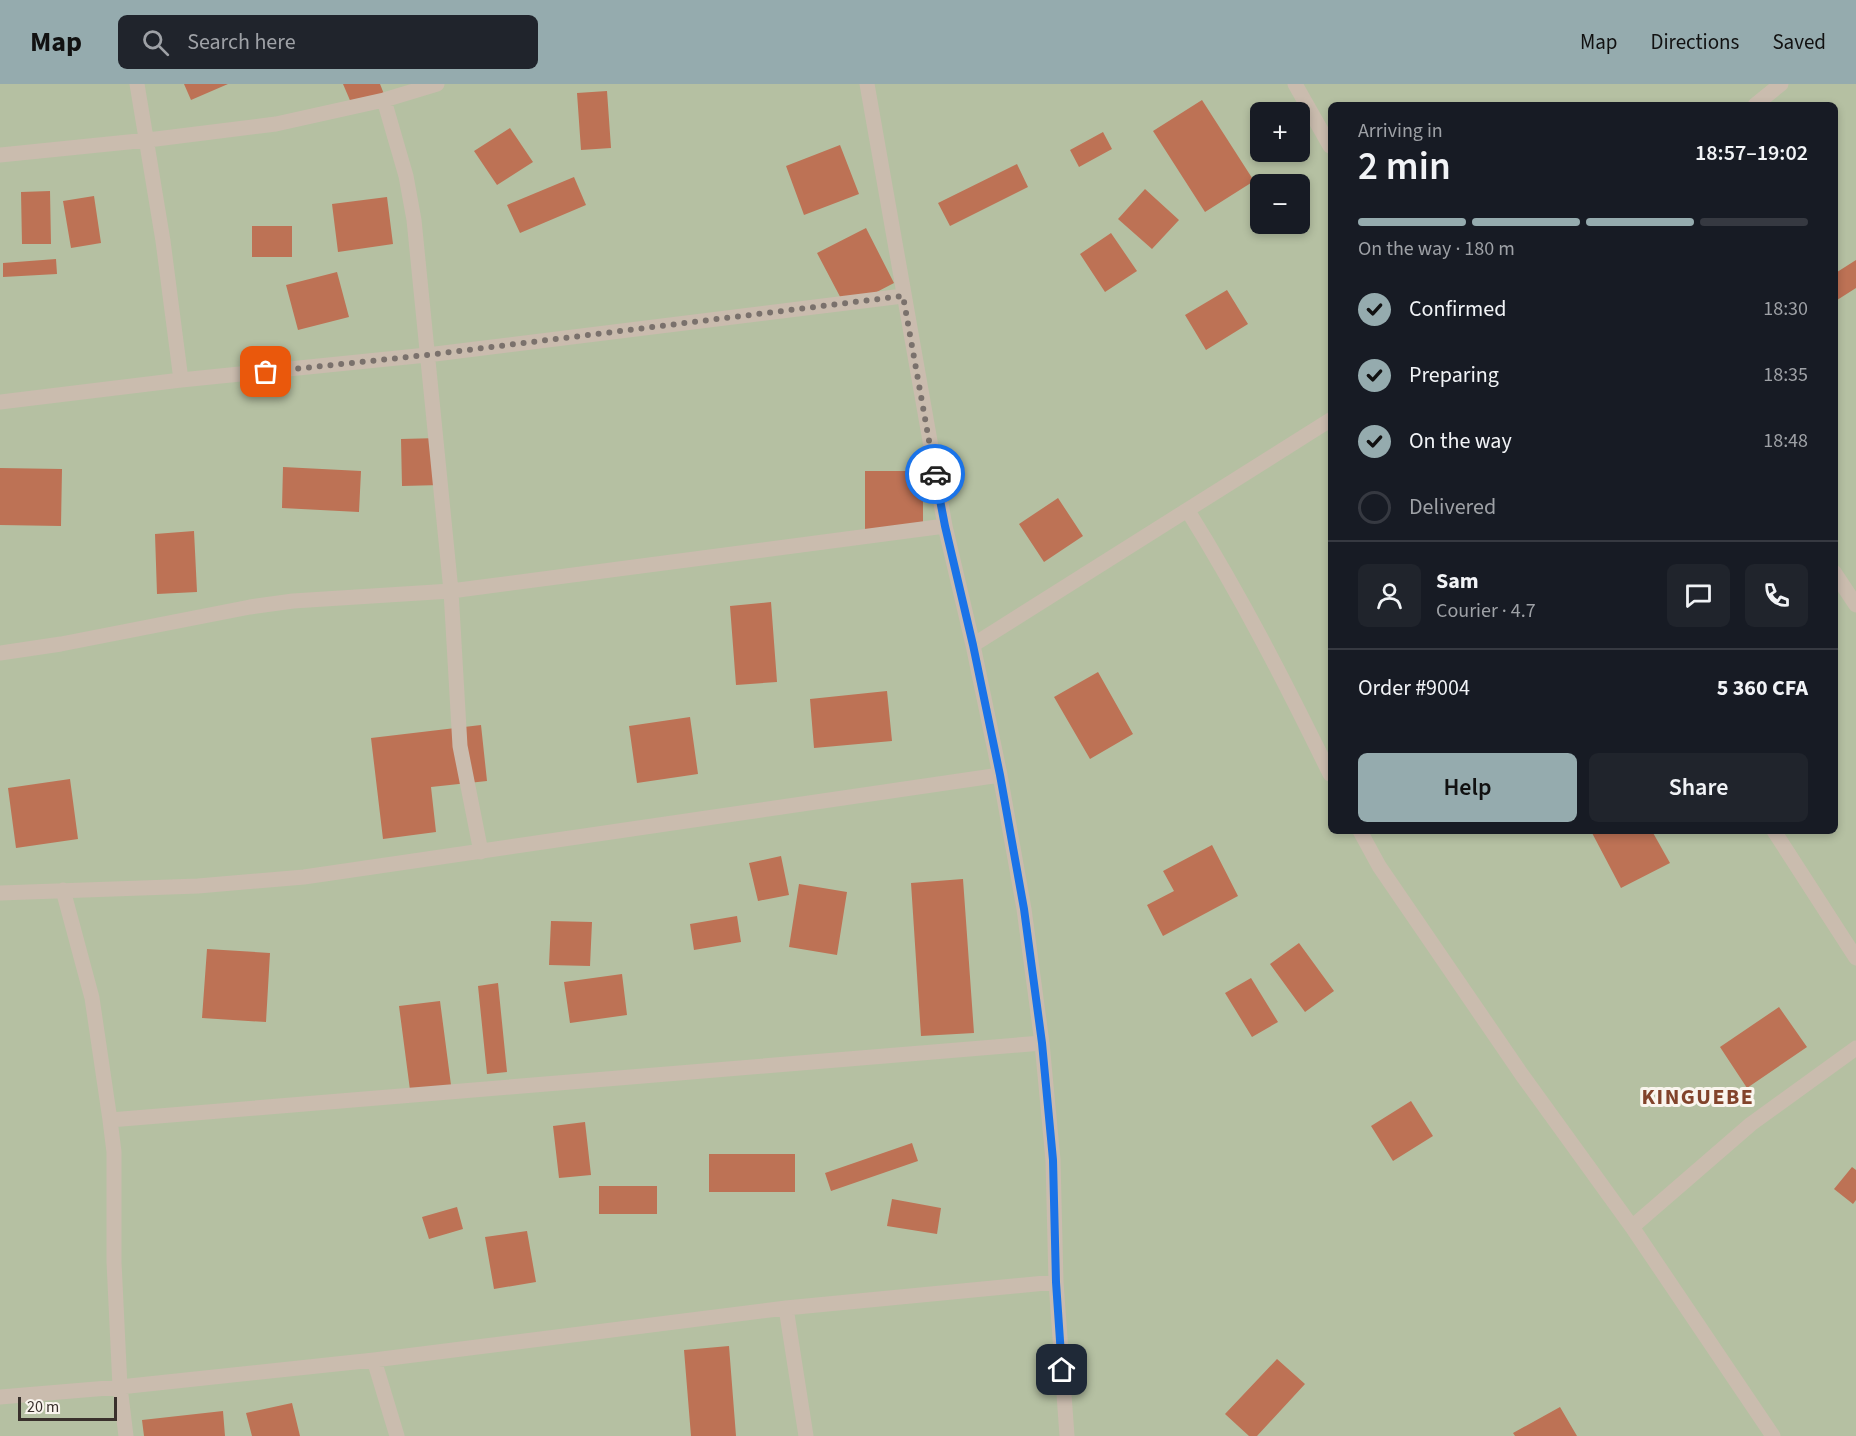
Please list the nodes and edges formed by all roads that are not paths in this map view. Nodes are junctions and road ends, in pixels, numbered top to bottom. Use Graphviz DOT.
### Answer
graph roads {
  1 [pos="137,84"];
  2 [pos="437,84"];
  3 [pos="867,84"];
  4 [pos="1295,84"];
  5 [pos="1781,84"];
  6 [pos="384,100"];
  7 [pos="1759,102"];
  8 [pos="148,140"];
  9 [pos="1328,142"];
  10 [pos="0,155"];
  11 [pos="903,296"];
  12 [pos="427,355"];
  13 [pos="181,380"];
  14 [pos="0,402"];
  15 [pos="1328,421"];
  16 [pos="1188,511"];
  17 [pos="945,526"];
  18 [pos="1838,578"];
  19 [pos="451,591"];
  20 [pos="1856,606"];
  21 [pos="973,645"];
  22 [pos="0,653"];
  23 [pos="1328,770"];
  24 [pos="1000,775"];
  25 [pos="1362,834"];
  26 [pos="1776,834"];
  27 [pos="481,852"];
  28 [pos="63,890"];
  29 [pos="0,893"];
  30 [pos="1856,958"];
  31 [pos="1042,1043"];
  32 [pos="1856,1048"];
  33 [pos="110,1119"];
  34 [pos="1632,1227"];
  35 [pos="1056,1282"];
  36 [pos="786,1308"];
  37 [pos="374,1360"];
  38 [pos="120,1387"];
  39 [pos="0,1397"];
  40 [pos="126,1436"];
  41 [pos="397,1436"];
  42 [pos="806,1436"];
  43 [pos="1067,1436"];
  44 [pos="1773,1436"];
  1 -- 8 [label="street"];
  2 -- 6 [label="street"];
  3 -- 11 [label="street"];
  4 -- 9 [label="street"];
  5 -- 7 [label="street"];
  6 -- 8 [label="street"];
  6 -- 12 [label="street"];
  8 -- 10 [label="street"];
  8 -- 13 [label="street"];
  11 -- 12 [label="street"];
  11 -- 17 [label="street"];
  12 -- 13 [label="street"];
  12 -- 19 [label="street"];
  13 -- 14 [label="street"];
  15 -- 16 [label="street"];
  16 -- 21 [label="street"];
  16 -- 23 [label="street"];
  17 -- 19 [label="street"];
  17 -- 21 [label="street"];
  18 -- 20 [label="street"];
  19 -- 22 [label="street"];
  19 -- 27 [label="street"];
  21 -- 24 [label="street"];
  24 -- 27 [label="street"];
  24 -- 31 [label="street"];
  25 -- 34 [label="street"];
  26 -- 30 [label="street"];
  27 -- 28 [label="street"];
  28 -- 29 [label="street"];
  28 -- 33 [label="street"];
  31 -- 33 [label="street"];
  31 -- 35 [label="street"];
  32 -- 34 [label="street"];
  33 -- 38 [label="street"];
  34 -- 44 [label="street"];
  35 -- 36 [label="street"];
  35 -- 43 [label="street"];
  36 -- 37 [label="street"];
  36 -- 42 [label="street"];
  37 -- 38 [label="street"];
  37 -- 41 [label="street"];
  38 -- 39 [label="street"];
  38 -- 40 [label="street"];
}
